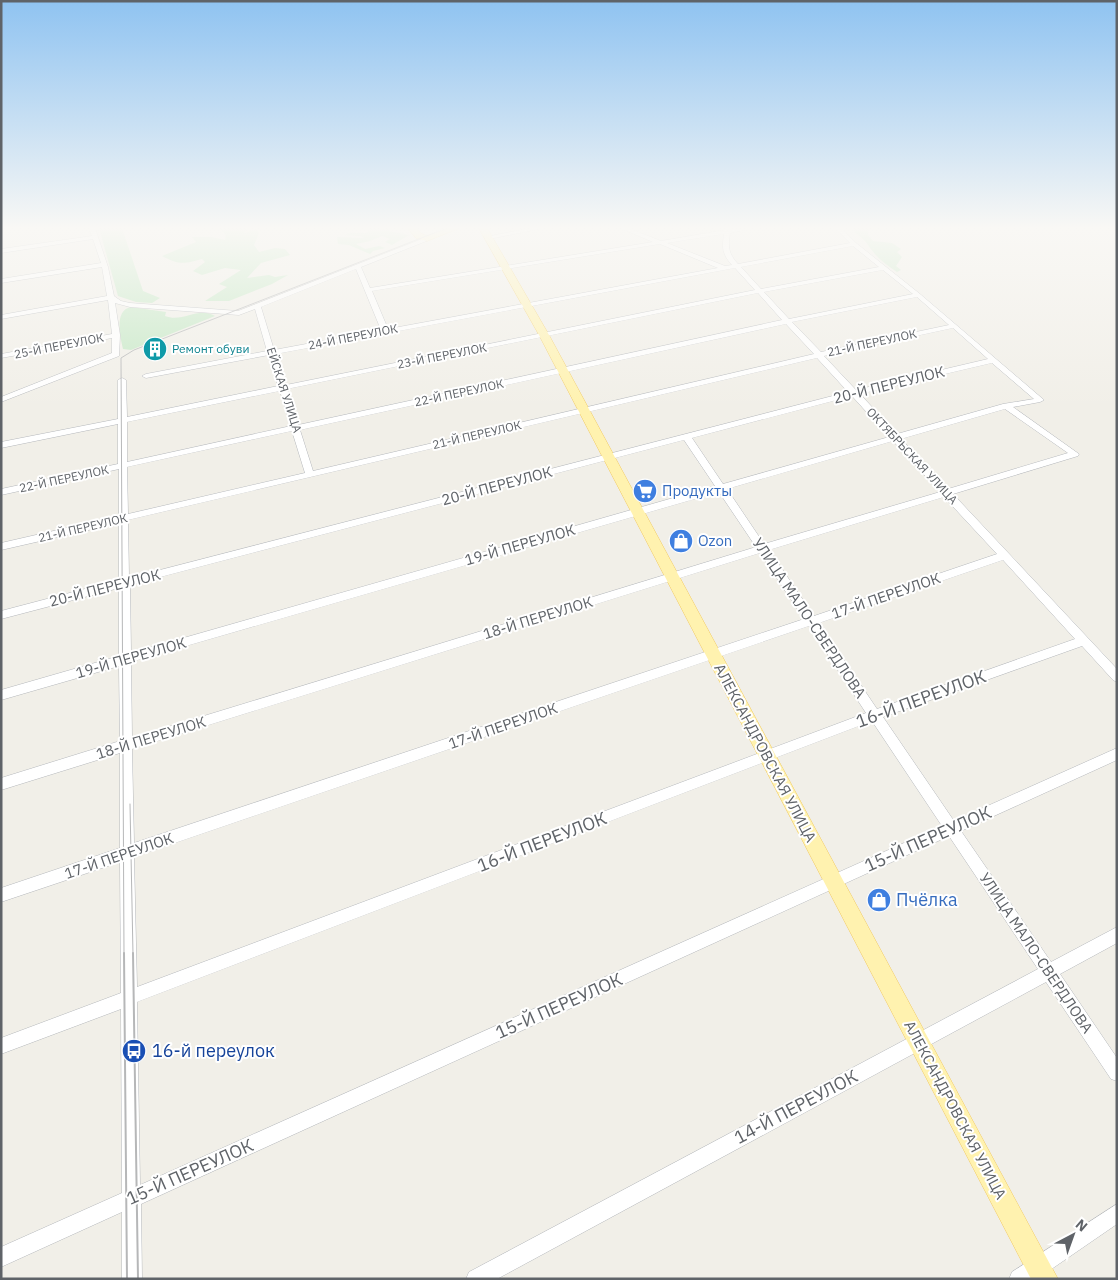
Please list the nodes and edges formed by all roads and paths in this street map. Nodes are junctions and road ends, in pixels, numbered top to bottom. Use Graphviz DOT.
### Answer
graph roads {
  1 [pos="109,288"];
  2 [pos="289,288"];
  3 [pos="304,288"];
  4 [pos="382,288"];
  5 [pos="518,288"];
  6 [pos="613,288"];
  7 [pos="757,288"];
  8 [pos="777,288"];
  9 [pos="909,288"];
  10 [pos="368,290"];
  11 [pos="760,291"];
  12 [pos="918,295"];
  13 [pos="112,297"];
  14 [pos="527,304"];
  15 [pos="130,305"];
  16 [pos="257,306"];
  17 [pos="112,312"];
  18 [pos="225,312"];
  19 [pos="1,317"];
  20 [pos="788,321"];
  21 [pos="954,326"];
  22 [pos="386,330"];
  23 [pos="116,335"];
  24 [pos="544,335"];
  25 [pos="272,352"];
  26 [pos="819,355"];
  27 [pos="1,356"];
  28 [pos="994,360"];
  29 [pos="563,370"];
  30 [pos="146,376"];
  31 [pos="122,380"];
  32 [pos="283,388"];
  33 [pos="854,393"];
  34 [pos="1,400"];
  35 [pos="1006,406"];
  36 [pos="584,410"];
  37 [pos="122,421"];
  38 [pos="296,428"];
  39 [pos="686,436"];
  40 [pos="896,438"];
  41 [pos="1,445"];
  42 [pos="608,456"];
  43 [pos="123,466"];
  44 [pos="310,475"];
  45 [pos="720,487"];
  46 [pos="1,492"];
  47 [pos="946,493"];
  48 [pos="637,511"];
  49 [pos="124,519"];
  50 [pos="1,547"];
  51 [pos="762,549"];
  52 [pos="1004,556"];
  53 [pos="671,576"];
  54 [pos="124,584"];
  55 [pos="1,615"];
  56 [pos="811,622"];
  57 [pos="1084,641"];
  58 [pos="713,655"];
  59 [pos="125,661"];
  60 [pos="1117,677"];
  61 [pos="1,695"];
  62 [pos="874,715"];
  63 [pos="126,746"];
  64 [pos="1117,754"];
  65 [pos="767,757"];
  66 [pos="1,784"];
  67 [pos="951,829"];
  68 [pos="127,853"];
  69 [pos="833,882"];
  70 [pos="1,895"];
  71 [pos="1117,935"];
  72 [pos="1048,972"];
  73 [pos="129,997"];
  74 [pos="918,1042"];
  75 [pos="1,1046"];
  76 [pos="1117,1073"];
  77 [pos="132,1199"];
  78 [pos="1117,1213"];
  79 [pos="1,1258"];
  80 [pos="1041,1272"];
  81 [pos="132,1279"];
  82 [pos="476,1279"];
  83 [pos="1019,1279"];
  1 -- 13 [label="street"];
  2 -- 18 [label="street"];
  3 -- 16 [label="street"];
  4 -- 10 [label="street"];
  5 -- 14 [label="main road, АЛЕКСАНДРОВСКАЯ УЛИЦА"];
  6 -- 14 [label="street, 24-Й ПЕРЕУЛОК"];
  7 -- 11 [label="street, ОКТЯБРЬСКАЯ УЛИЦА"];
  8 -- 11 [label="street, 23-Й ПЕРЕУЛОК"];
  9 -- 12 [label="street"];
  10 -- 22 [label="street"];
  11 -- 20 [label="street, ОКТЯБРЬСКАЯ УЛИЦА"];
  11 -- 24 [label="street, 23-Й ПЕРЕУЛОК"];
  12 -- 20 [label="street, 22-Й ПЕРЕУЛОК"];
  12 -- 21 [label="street"];
  13 -- 15 [label="street"];
  13 -- 17 [label="street"];
  13 -- 19 [label="street"];
  14 -- 22 [label="street, 24-Й ПЕРЕУЛОК"];
  14 -- 24 [label="main road, АЛЕКСАНДРОВСКАЯ УЛИЦА"];
  15 -- 17 [label="street"];
  15 -- 18 [label="street"];
  16 -- 18 [label="street"];
  16 -- 25 [label="street, ЕЙСКАЯ УЛИЦА"];
  17 -- 23 [label="street"];
  20 -- 26 [label="street, ОКТЯБРЬСКАЯ УЛИЦА"];
  20 -- 29 [label="street, 22-Й ПЕРЕУЛОК"];
  21 -- 26 [label="street, 21-Й ПЕРЕУЛОК"];
  21 -- 28 [label="street"];
  22 -- 25 [label="street, 24-Й ПЕРЕУЛОК"];
  23 -- 27 [label="street, 25-Й ПЕРЕУЛОК"];
  23 -- 34 [label="street"];
  24 -- 29 [label="main road, АЛЕКСАНДРОВСКАЯ УЛИЦА"];
  24 -- 32 [label="street, 23-Й ПЕРЕУЛОК"];
  25 -- 30 [label="street, 24-Й ПЕРЕУЛОК"];
  25 -- 32 [label="street, ЕЙСКАЯ УЛИЦА"];
  26 -- 33 [label="street, ОКТЯБРЬСКАЯ УЛИЦА"];
  26 -- 36 [label="street, 21-Й ПЕРЕУЛОК"];
  28 -- 33 [label="street, 20-Й ПЕРЕУЛОК"];
  28 -- 35 [label="street, 19-Й ПЕРЕУЛОК"];
  29 -- 36 [label="main road, АЛЕКСАНДРОВСКАЯ УЛИЦА"];
  29 -- 38 [label="street, 22-Й ПЕРЕУЛОК"];
  31 -- 37 [label="street"];
  32 -- 37 [label="street, 23-Й ПЕРЕУЛОК"];
  32 -- 38 [label="street, ЕЙСКАЯ УЛИЦА"];
  33 -- 39 [label="street, 20-Й ПЕРЕУЛОК"];
  33 -- 40 [label="street, ОКТЯБРЬСКАЯ УЛИЦА"];
  35 -- 40 [label="street, 19-Й ПЕРЕУЛОК"];
  35 -- 47 [label="street, 18-Й ПЕРЕУЛОК"];
  36 -- 42 [label="main road, АЛЕКСАНДРОВСКАЯ УЛИЦА"];
  36 -- 44 [label="street, 21-Й ПЕРЕУЛОК"];
  37 -- 41 [label="street, 23-Й ПЕРЕУЛОК"];
  37 -- 43 [label="street"];
  38 -- 43 [label="street, 22-Й ПЕРЕУЛОК"];
  38 -- 44 [label="street, ЕЙСКАЯ УЛИЦА"];
  39 -- 42 [label="street, 20-Й ПЕРЕУЛОК"];
  39 -- 45 [label="street, УЛИЦА МАЛО-СВЕРДЛОВА"];
  40 -- 45 [label="street, 19-Й ПЕРЕУЛОК"];
  40 -- 47 [label="street, ОКТЯБРЬСКАЯ УЛИЦА"];
  42 -- 48 [label="main road, АЛЕКСАНДРОВСКАЯ УЛИЦА"];
  42 -- 54 [label="street, 20-Й ПЕРЕУЛОК"];
  43 -- 46 [label="street, 22-Й ПЕРЕУЛОК"];
  43 -- 49 [label="street"];
  44 -- 49 [label="street, 21-Й ПЕРЕУЛОК"];
  45 -- 48 [label="street, 19-Й ПЕРЕУЛОК"];
  45 -- 51 [label="street, УЛИЦА МАЛО-СВЕРДЛОВА"];
  47 -- 51 [label="street, 18-Й ПЕРЕУЛОК"];
  47 -- 52 [label="street, ОКТЯБРЬСКАЯ УЛИЦА"];
  48 -- 53 [label="main road, АЛЕКСАНДРОВСКАЯ УЛИЦА"];
  48 -- 59 [label="street, 19-Й ПЕРЕУЛОК"];
  49 -- 50 [label="street, 21-Й ПЕРЕУЛОК"];
  49 -- 54 [label="street"];
  51 -- 53 [label="street, 18-Й ПЕРЕУЛОК"];
  51 -- 56 [label="street, УЛИЦА МАЛО-СВЕРДЛОВА"];
  52 -- 56 [label="street, 17-Й ПЕРЕУЛОК"];
  52 -- 57 [label="street, ОКТЯБРЬСКАЯ УЛИЦА"];
  53 -- 58 [label="main road, АЛЕКСАНДРОВСКАЯ УЛИЦА"];
  53 -- 63 [label="street, 18-Й ПЕРЕУЛОК"];
  54 -- 55 [label="street, 20-Й ПЕРЕУЛОК"];
  54 -- 59 [label="street"];
  56 -- 58 [label="street, 17-Й ПЕРЕУЛОК"];
  56 -- 62 [label="street, УЛИЦА МАЛО-СВЕРДЛОВА"];
  57 -- 60 [label="street, ОКТЯБРЬСКАЯ УЛИЦА"];
  57 -- 62 [label="street, 16-Й ПЕРЕУЛОК"];
  58 -- 65 [label="main road, АЛЕКСАНДРОВСКАЯ УЛИЦА"];
  58 -- 68 [label="street, 17-Й ПЕРЕУЛОК"];
  59 -- 61 [label="street, 19-Й ПЕРЕУЛОК"];
  59 -- 63 [label="street"];
  62 -- 65 [label="street, 16-Й ПЕРЕУЛОК"];
  62 -- 67 [label="street, УЛИЦА МАЛО-СВЕРДЛОВА"];
  63 -- 66 [label="street, 18-Й ПЕРЕУЛОК"];
  63 -- 68 [label="street"];
  64 -- 67 [label="street, 15-Й ПЕРЕУЛОК"];
  65 -- 69 [label="main road, АЛЕКСАНДРОВСКАЯ УЛИЦА"];
  65 -- 73 [label="street, 16-Й ПЕРЕУЛОК"];
  67 -- 69 [label="street, 15-Й ПЕРЕУЛОК"];
  67 -- 72 [label="street, УЛИЦА МАЛО-СВЕРДЛОВА"];
  68 -- 70 [label="street, 17-Й ПЕРЕУЛОК"];
  68 -- 73 [label="street"];
  69 -- 74 [label="main road, АЛЕКСАНДРОВСКАЯ УЛИЦА"];
  69 -- 77 [label="street, 15-Й ПЕРЕУЛОК"];
  71 -- 72 [label="street, 14-Й ПЕРЕУЛОК"];
  72 -- 74 [label="street, 14-Й ПЕРЕУЛОК"];
  72 -- 76 [label="street, УЛИЦА МАЛО-СВЕРДЛОВА"];
  73 -- 75 [label="street, 16-Й ПЕРЕУЛОК"];
  73 -- 77 [label="street"];
  74 -- 80 [label="main road, АЛЕКСАНДРОВСКАЯ УЛИЦА"];
  74 -- 82 [label="street, 14-Й ПЕРЕУЛОК"];
  77 -- 79 [label="street, 15-Й ПЕРЕУЛОК"];
  77 -- 81 [label="street"];
  78 -- 80 [label="street"];
  80 -- 83 [label="street"];
}
